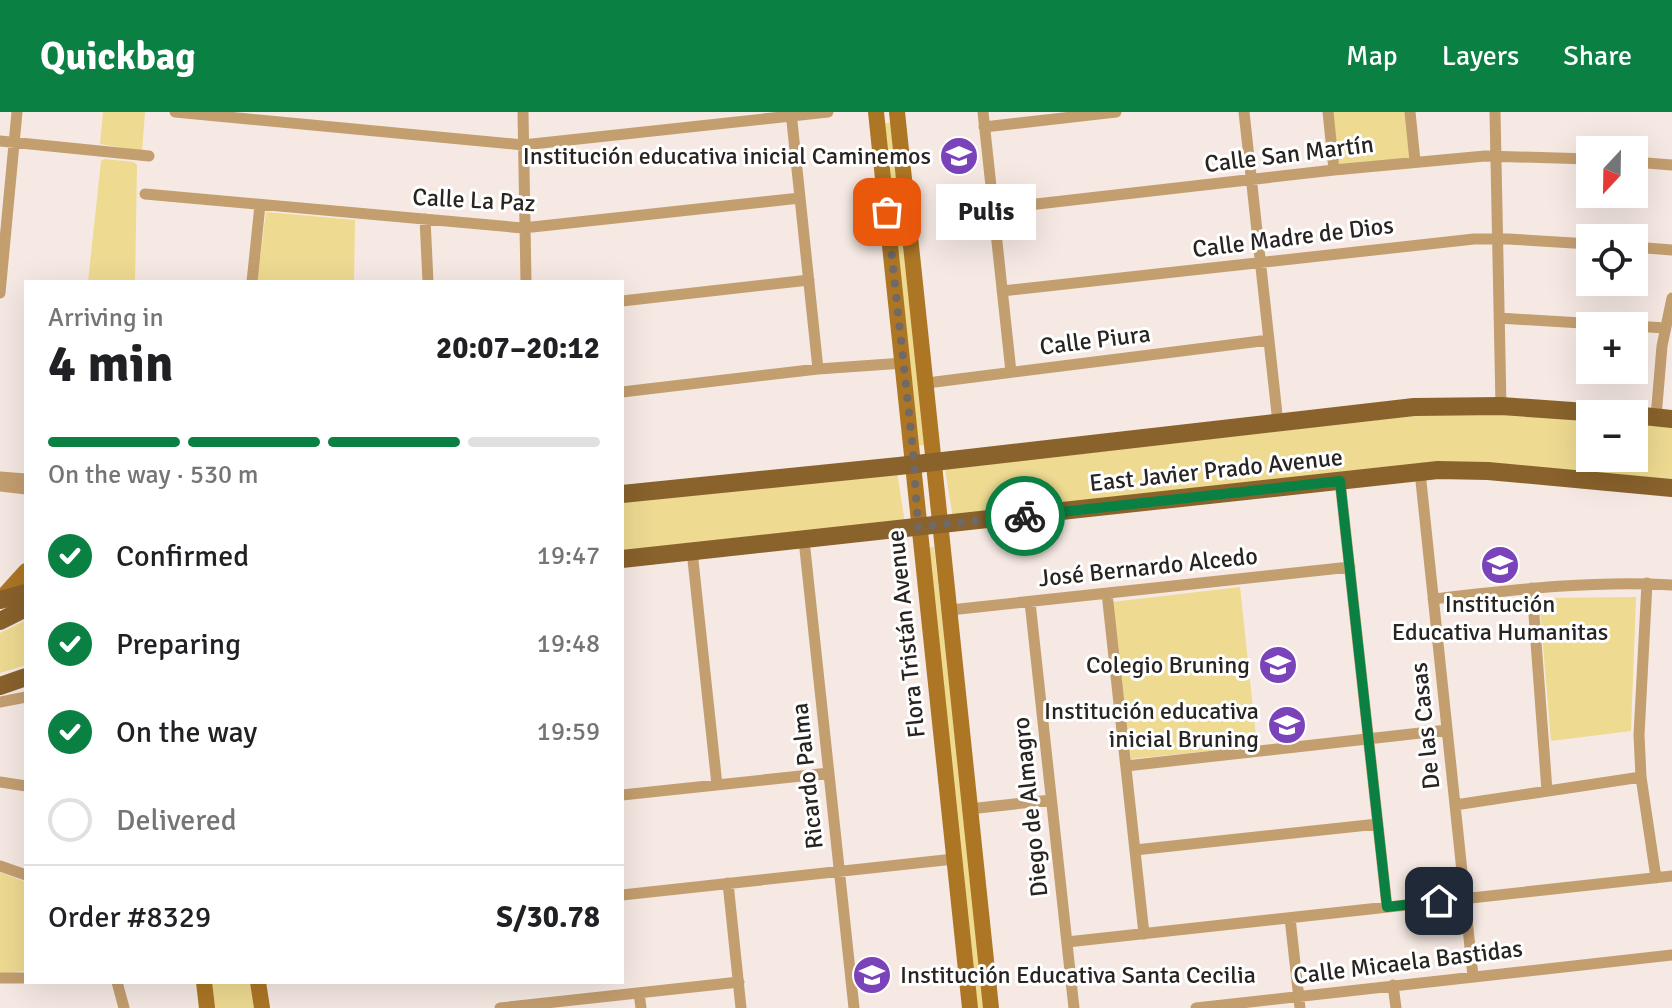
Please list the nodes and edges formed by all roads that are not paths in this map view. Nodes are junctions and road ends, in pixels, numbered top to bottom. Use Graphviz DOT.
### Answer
graph roads {
  1 [pos="17,112"];
  2 [pos="175,112"];
  3 [pos="523,112"];
  4 [pos="828,112"];
  5 [pos="876,112"];
  6 [pos="897,112"];
  7 [pos="983,112"];
  8 [pos="1116,112"];
  9 [pos="1244,112"];
  10 [pos="1328,112"];
  11 [pos="1410,112"];
  12 [pos="1495,112"];
  13 [pos="791,114"];
  14 [pos="239,115"];
  15 [pos="984,127"];
  16 [pos="0,141"];
  17 [pos="14,142"];
  18 [pos="523,145"];
  19 [pos="1496,155"];
  20 [pos="149,156"];
  21 [pos="1576,158"];
  22 [pos="1415,161"];
  23 [pos="1648,163"];
  24 [pos="1672,165"];
  25 [pos="1334,170"];
  26 [pos="1252,180"];
  27 [pos="145,194"];
  28 [pos="800,198"];
  29 [pos="260,205"];
  30 [pos="993,209"];
  31 [pos="425,219"];
  32 [pos="3,220"];
  33 [pos="523,228"];
  34 [pos="1498,239"];
  35 [pos="1576,243"];
  36 [pos="1648,248"];
  37 [pos="1672,250"];
  38 [pos="1261,263"];
  39 [pos="252,280"];
  40 [pos="428,280"];
  41 [pos="526,280"];
  42 [pos="809,280"];
  43 [pos="1002,291"];
  44 [pos="0,293"];
  45 [pos="1672,298"];
  46 [pos="624,301"];
  47 [pos="1499,318"];
  48 [pos="1576,323"];
  49 [pos="1648,327"];
  50 [pos="1665,328"];
  51 [pos="1269,340"];
  52 [pos="904,363"];
  53 [pos="818,369"];
  54 [pos="1011,372"];
  55 [pos="927,383"];
  56 [pos="624,392"];
  57 [pos="1501,406"];
  58 [pos="1576,411"];
  59 [pos="1664,418"];
  60 [pos="1278,423"];
  61 [pos="935,462"];
  62 [pos="914,464"];
  63 [pos="1420,472"];
  64 [pos="0,477"];
  65 [pos="24,479"];
  66 [pos="1340,481"];
  67 [pos="0,486"];
  68 [pos="1672,488"];
  69 [pos="24,489"];
  70 [pos="624,494"];
  71 [pos="942,525"];
  72 [pos="918,527"];
  73 [pos="804,540"];
  74 [pos="692,551"];
  75 [pos="624,559"];
  76 [pos="1350,567"];
  77 [pos="24,573"];
  78 [pos="1647,583"];
  79 [pos="1672,585"];
  80 [pos="1532,588"];
  81 [pos="1107,593"];
  82 [pos="24,594"];
  83 [pos="1433,599"];
  84 [pos="0,600"];
  85 [pos="1030,602"];
  86 [pos="24,609"];
  87 [pos="950,610"];
  88 [pos="0,621"];
  89 [pos="24,678"];
  90 [pos="0,686"];
  91 [pos="24,697"];
  92 [pos="0,702"];
  93 [pos="1447,730"];
  94 [pos="1368,739"];
  95 [pos="1126,766"];
  96 [pos="829,773"];
  97 [pos="1641,777"];
  98 [pos="0,782"];
  99 [pos="717,785"];
  100 [pos="24,786"];
  101 [pos="1547,791"];
  102 [pos="624,795"];
  103 [pos="1051,800"];
  104 [pos="1455,805"];
  105 [pos="969,809"];
  106 [pos="1378,824"];
  107 [pos="1135,850"];
  108 [pos="954,859"];
  109 [pos="0,866"];
  110 [pos="839,871"];
  111 [pos="24,874"];
  112 [pos="1672,876"];
  113 [pos="1656,878"];
  114 [pos="728,883"];
  115 [pos="624,895"];
  116 [pos="1465,898"];
  117 [pos="1387,907"];
  118 [pos="1290,918"];
  119 [pos="1144,934"];
  120 [pos="1067,942"];
  121 [pos="1672,955"];
  122 [pos="1473,976"];
  123 [pos="0,978"];
  124 [pos="24,978"];
  125 [pos="739,982"];
  126 [pos="118,984"];
  127 [pos="204,984"];
  128 [pos="258,984"];
  129 [pos="1393,985"];
  130 [pos="639,993"];
  131 [pos="1299,1002"];
  132 [pos="1219,1007"];
  133 [pos="124,1008"];
  134 [pos="207,1008"];
  135 [pos="262,1008"];
  136 [pos="500,1008"];
  137 [pos="641,1008"];
  138 [pos="741,1008"];
  139 [pos="854,1008"];
  140 [pos="970,1008"];
  141 [pos="991,1008"];
  142 [pos="1074,1008"];
  143 [pos="1196,1008"];
  144 [pos="1396,1008"];
  1 -- 17 [label="street"];
  2 -- 14 [label="street"];
  3 -- 18 [label="street"];
  4 -- 13 [label="street"];
  5 -- 52 [label="street, Flora Tristán Avenue"];
  6 -- 55 [label="street, Flora Tristán Avenue"];
  7 -- 15 [label="street"];
  8 -- 15 [label="street"];
  9 -- 26 [label="street"];
  10 -- 25 [label="street"];
  11 -- 22 [label="street"];
  12 -- 19 [label="street"];
  13 -- 18 [label="street"];
  13 -- 28 [label="street"];
  14 -- 18 [label="street"];
  15 -- 30 [label="street"];
  16 -- 17 [label="street"];
  17 -- 20 [label="street"];
  17 -- 32 [label="street"];
  18 -- 33 [label="street"];
  19 -- 21 [label="street, Calle San Martín"];
  19 -- 22 [label="street, Calle San Martín"];
  19 -- 34 [label="street"];
  22 -- 25 [label="street, Calle San Martín"];
  23 -- 24 [label="street"];
  25 -- 26 [label="street, Calle San Martín"];
  26 -- 30 [label="street, Calle San Martín"];
  26 -- 38 [label="street"];
  27 -- 29 [label="street, Calle La Paz"];
  28 -- 33 [label="street, Calle La Paz"];
  28 -- 42 [label="street"];
  29 -- 31 [label="street, Calle La Paz"];
  29 -- 39 [label="street"];
  30 -- 43 [label="street"];
  31 -- 33 [label="street, Calle La Paz"];
  31 -- 40 [label="street"];
  32 -- 44 [label="street"];
  33 -- 41 [label="street"];
  34 -- 35 [label="street, Calle Madre de Dios"];
  34 -- 38 [label="street, Calle Madre de Dios"];
  34 -- 47 [label="street"];
  36 -- 37 [label="street"];
  38 -- 43 [label="street, Calle Madre de Dios"];
  38 -- 51 [label="street"];
  42 -- 46 [label="street"];
  42 -- 53 [label="street"];
  43 -- 54 [label="street"];
  45 -- 50 [label="street"];
  47 -- 48 [label="street"];
  47 -- 57 [label="street"];
  49 -- 50 [label="street"];
  50 -- 59 [label="street"];
  51 -- 54 [label="street, Calle Piura"];
  51 -- 60 [label="street"];
  52 -- 53 [label="street"];
  52 -- 62 [label="street, Flora Tristán Avenue"];
  53 -- 56 [label="street"];
  54 -- 55 [label="street, Calle Piura"];
  55 -- 61 [label="street, Flora Tristán Avenue"];
  57 -- 58 [label="main road, East Javier Prado Avenue"];
  57 -- 60 [label="main road, East Javier Prado Avenue"];
  60 -- 61 [label="main road, East Javier Prado Avenue"];
  61 -- 62 [label="main road, East Javier Prado Avenue"];
  61 -- 71 [label="street, Flora Tristán Avenue"];
  62 -- 70 [label="main road, East Javier Prado Avenue"];
  62 -- 72 [label="street, Flora Tristán Avenue"];
  63 -- 66 [label="main road, East Javier Prado Avenue"];
  63 -- 68 [label="main road, East Javier Prado Avenue"];
  63 -- 83 [label="street, De las Casas"];
  64 -- 65 [label="street"];
  66 -- 71 [label="main road, East Javier Prado Avenue"];
  66 -- 76 [label="street"];
  67 -- 69 [label="street"];
  71 -- 72 [label="main road, East Javier Prado Avenue"];
  71 -- 87 [label="street, Flora Tristán Avenue"];
  72 -- 73 [label="main road, East Javier Prado Avenue"];
  72 -- 108 [label="street, Flora Tristán Avenue"];
  73 -- 74 [label="main road, East Javier Prado Avenue"];
  73 -- 96 [label="street, Ricardo Palma"];
  74 -- 75 [label="main road, East Javier Prado Avenue"];
  74 -- 99 [label="street"];
  76 -- 81 [label="street, José Bernardo Alcedo"];
  76 -- 94 [label="street"];
  77 -- 84 [label="street"];
  78 -- 79 [label="street"];
  78 -- 80 [label="street"];
  78 -- 97 [label="street"];
  80 -- 83 [label="street"];
  80 -- 101 [label="street"];
  81 -- 85 [label="street, José Bernardo Alcedo"];
  81 -- 95 [label="street"];
  82 -- 84 [label="main road"];
  83 -- 93 [label="street, De las Casas"];
  85 -- 87 [label="street, José Bernardo Alcedo"];
  85 -- 103 [label="street, Diego de Almagro"];
  86 -- 88 [label="main road"];
  87 -- 105 [label="street, Flora Tristán Avenue"];
  89 -- 90 [label="main road"];
  91 -- 92 [label="street"];
  93 -- 94 [label="street"];
  93 -- 104 [label="street, De las Casas"];
  94 -- 95 [label="street"];
  94 -- 106 [label="street"];
  95 -- 107 [label="street"];
  96 -- 99 [label="street"];
  96 -- 110 [label="street, Ricardo Palma"];
  97 -- 101 [label="street"];
  97 -- 113 [label="street"];
  98 -- 100 [label="street"];
  99 -- 102 [label="street"];
  101 -- 104 [label="street"];
  103 -- 105 [label="street"];
  103 -- 120 [label="street, Diego de Almagro"];
  104 -- 116 [label="street, De las Casas"];
  105 -- 141 [label="street, Flora Tristán Avenue"];
  106 -- 107 [label="street"];
  106 -- 117 [label="street"];
  107 -- 119 [label="street"];
  108 -- 110 [label="street"];
  108 -- 140 [label="street, Flora Tristán Avenue"];
  109 -- 111 [label="street"];
  110 -- 114 [label="street"];
  110 -- 139 [label="street, Ricardo Palma"];
  112 -- 113 [label="street"];
  113 -- 116 [label="street"];
  114 -- 115 [label="street"];
  114 -- 125 [label="street"];
  116 -- 117 [label="street"];
  116 -- 122 [label="street, De las Casas"];
  117 -- 118 [label="street"];
  118 -- 119 [label="street"];
  118 -- 131 [label="street"];
  119 -- 120 [label="street"];
  120 -- 142 [label="street, Diego de Almagro"];
  121 -- 122 [label="street, Calle Micaela Bastidas"];
  122 -- 129 [label="street, Calle Micaela Bastidas"];
  123 -- 124 [label="street"];
  125 -- 130 [label="street"];
  125 -- 138 [label="street"];
  126 -- 133 [label="street"];
  127 -- 134 [label="street"];
  128 -- 135 [label="street"];
  129 -- 131 [label="street, Calle Micaela Bastidas"];
  129 -- 144 [label="street"];
  130 -- 136 [label="street"];
  130 -- 137 [label="street"];
  131 -- 132 [label="street, Calle Micaela Bastidas"];
  132 -- 143 [label="street, Calle Micaela Bastidas"];
}
